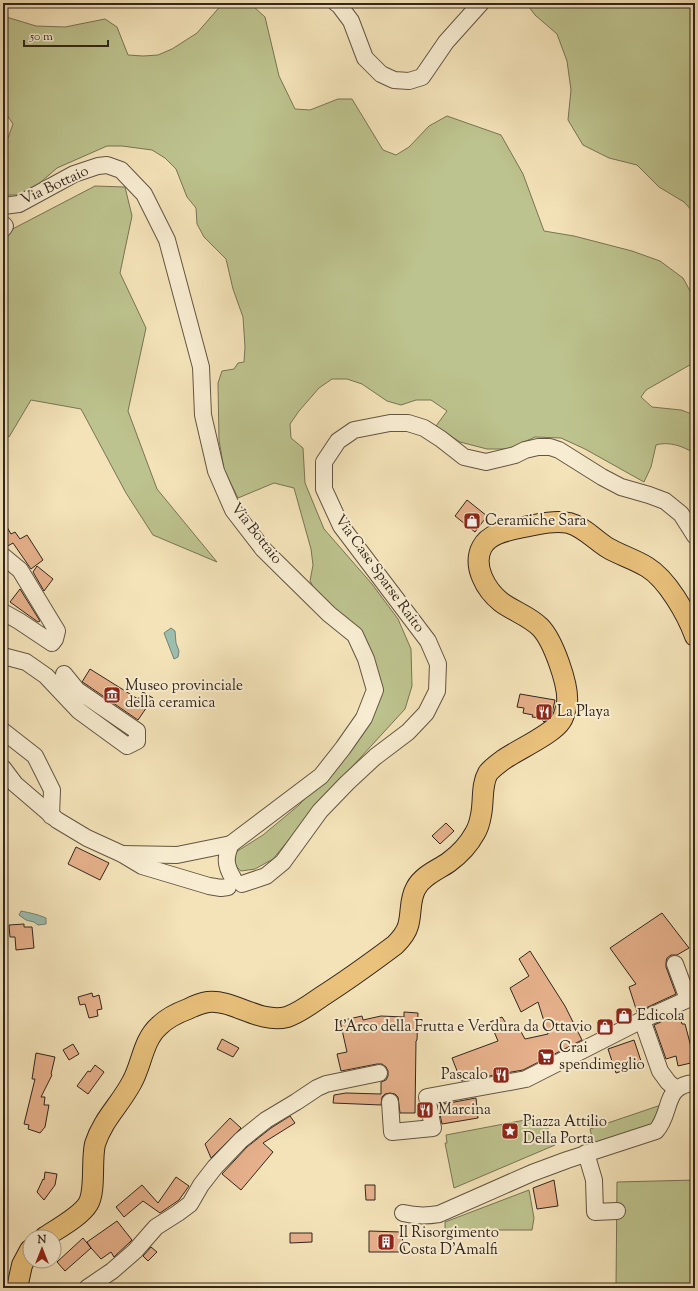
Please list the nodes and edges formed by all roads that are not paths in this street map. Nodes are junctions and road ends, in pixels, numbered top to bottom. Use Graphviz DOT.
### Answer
graph roads {
  1 [pos="336,3"];
  2 [pos="481,3"];
  3 [pos="3,206"];
  4 [pos="3,224"];
  5 [pos="3,229"];
  6 [pos="695,536"];
  7 [pos="3,556"];
  8 [pos="3,612"];
  9 [pos="695,636"];
  10 [pos="3,656"];
  11 [pos="64,674"];
  12 [pos="3,730"];
  13 [pos="3,768"];
  14 [pos="51,816"];
  15 [pos="231,844"];
  16 [pos="122,854"];
  17 [pos="234,883"];
  18 [pos="675,964"];
  19 [pos="691,998"];
  20 [pos="642,1020"];
  21 [pos="379,1073"];
  22 [pos="695,1084"];
  23 [pos="676,1089"];
  24 [pos="390,1102"];
  25 [pos="586,1153"];
  26 [pos="403,1213"];
  27 [pos="617,1214"];
  28 [pos="58,1229"];
  29 [pos="22,1265"];
  30 [pos="17,1288"];
  31 [pos="87,1288"];
  1 -- 2 [label="street"];
  3 -- 15 [label="street, Via Bottaio"];
  4 -- 5 [label="street"];
  6 -- 17 [label="street, Via Case Sparse Raito"];
  7 -- 8 [label="street"];
  9 -- 28 [label="main road"];
  10 -- 11 [label="street"];
  12 -- 14 [label="street"];
  13 -- 14 [label="street, Via Case Sparse Raito"];
  14 -- 16 [label="street, Via Case Sparse Raito"];
  15 -- 16 [label="street"];
  15 -- 17 [label="street"];
  16 -- 17 [label="street, Via Case Sparse Raito"];
  18 -- 19 [label="street"];
  19 -- 20 [label="street"];
  20 -- 23 [label="street"];
  20 -- 24 [label="street"];
  21 -- 31 [label="street"];
  22 -- 23 [label="street"];
  23 -- 25 [label="street"];
  25 -- 26 [label="street"];
  25 -- 27 [label="street"];
  29 -- 30 [label="main road"];
}
